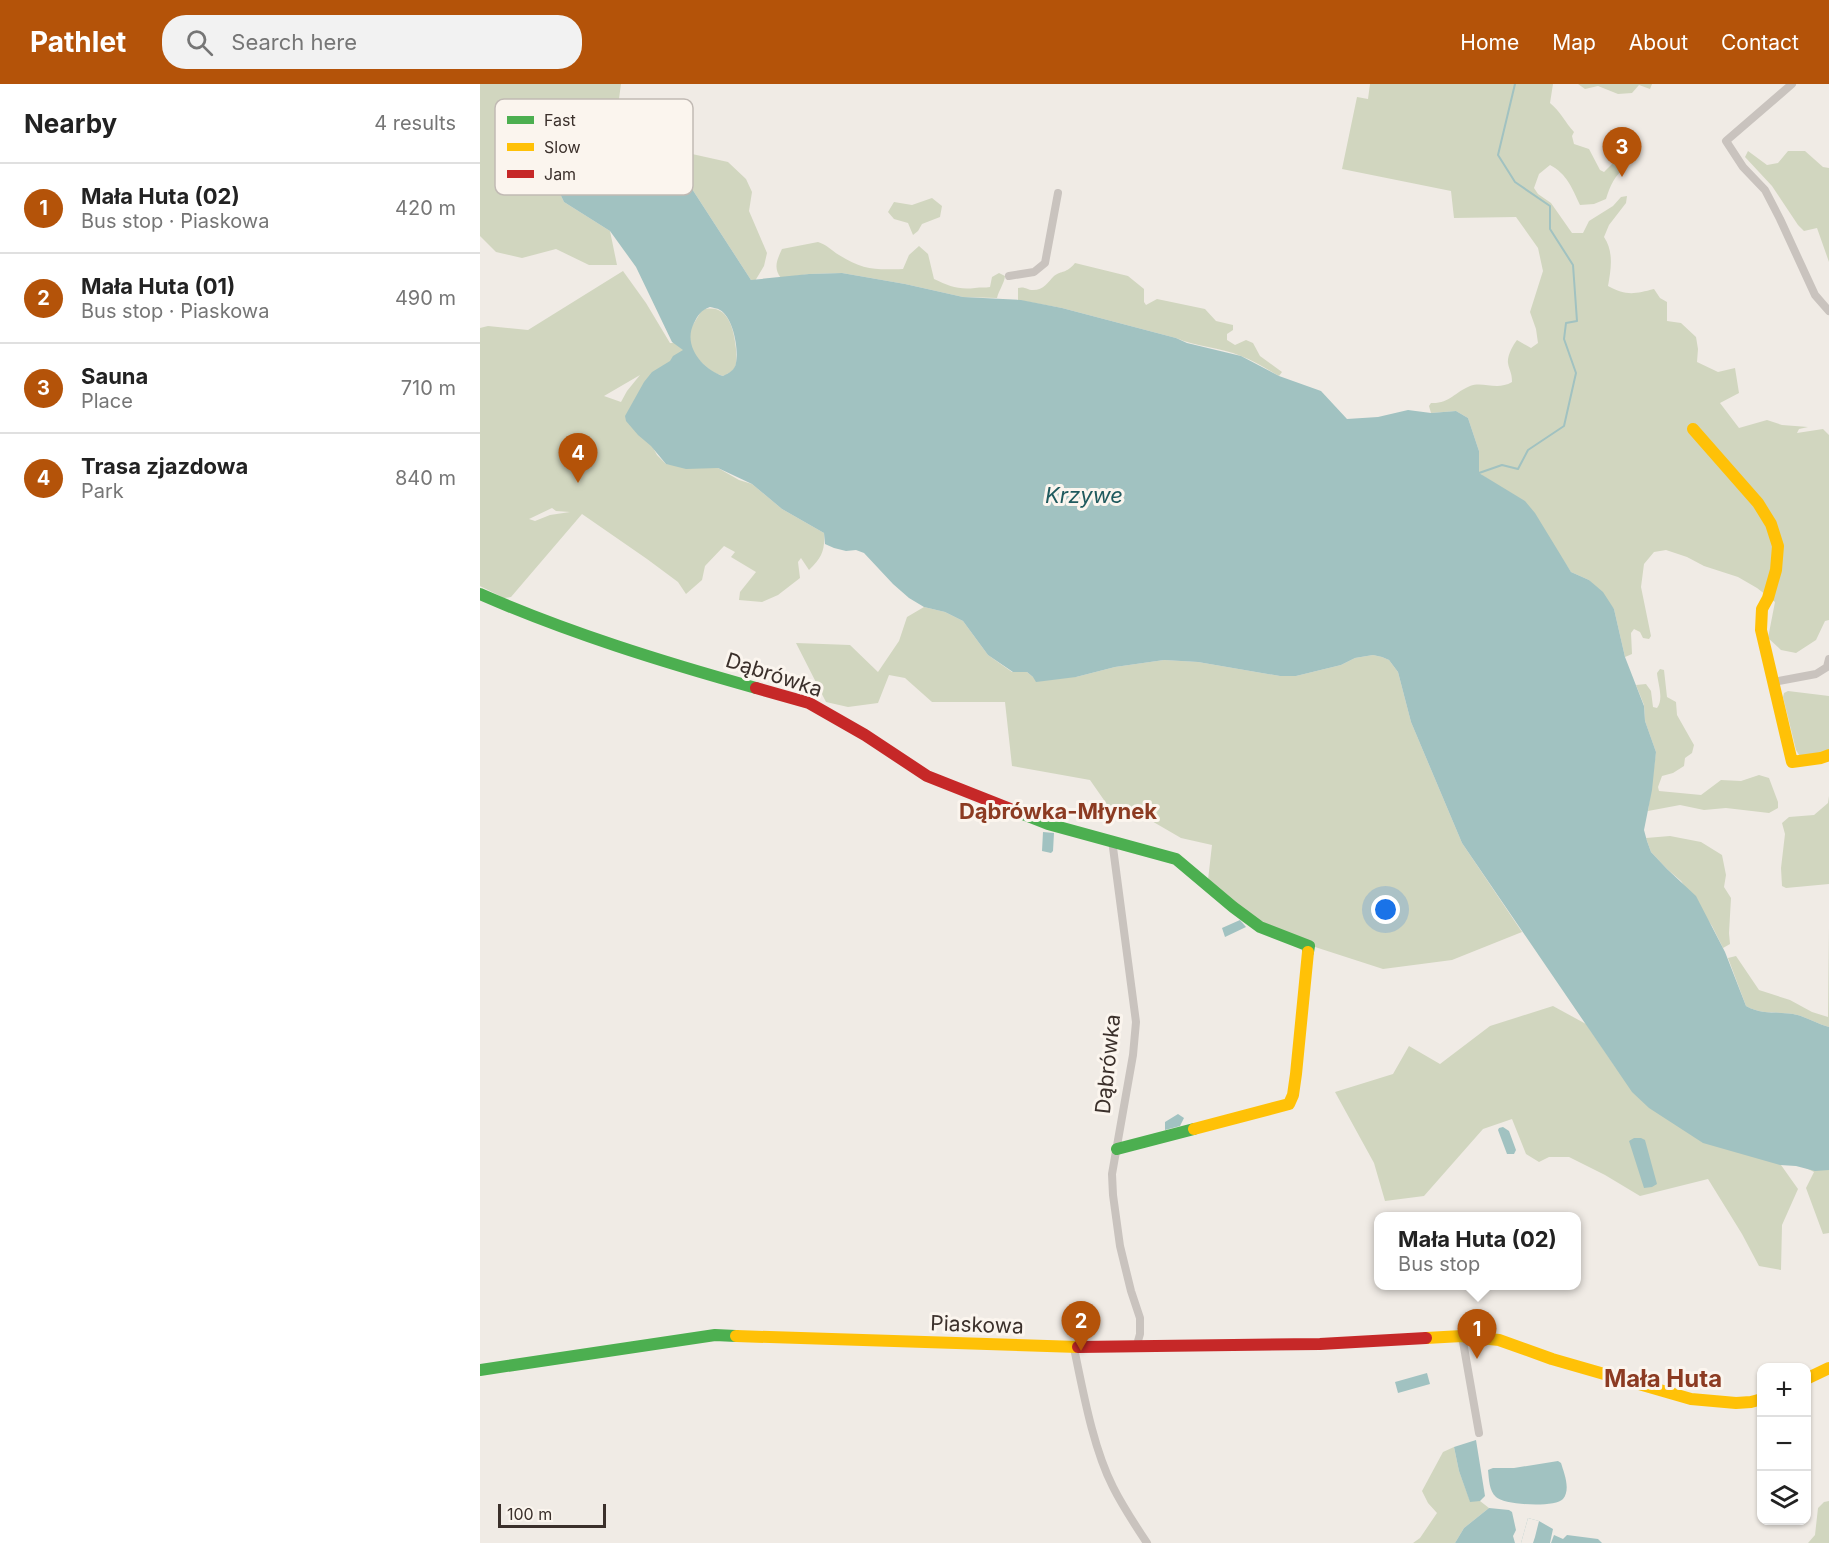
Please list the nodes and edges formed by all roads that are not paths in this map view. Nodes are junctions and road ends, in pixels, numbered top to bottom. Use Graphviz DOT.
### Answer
graph roads {
  1 [pos="1792,84"];
  2 [pos="1058,193"];
  3 [pos="1010,276"];
  4 [pos="1829,310"];
  5 [pos="1693,429"];
  6 [pos="480,594"];
  7 [pos="1829,659"];
  8 [pos="1773,682"];
  9 [pos="1829,755"];
  10 [pos="1112,840"];
  11 [pos="1117,1149"];
  12 [pos="1462,1336"];
  13 [pos="1074,1348"];
  14 [pos="1136,1348"];
  15 [pos="1829,1368"];
  16 [pos="480,1370"];
  17 [pos="1811,1377"];
  18 [pos="1757,1400"];
  19 [pos="1479,1433"];
  20 [pos="1147,1543"];
  1 -- 4 [label="street"];
  2 -- 3 [label="street"];
  5 -- 8 [label="street"];
  6 -- 10 [label="street, Dąbrówka"];
  7 -- 8 [label="street"];
  8 -- 9 [label="street"];
  10 -- 11 [label="street, Dąbrówka"];
  10 -- 11 [label="street, Dąbrówka"];
  11 -- 14 [label="street, Dąbrówka"];
  12 -- 14 [label="street, Piaskowa"];
  12 -- 18 [label="street, Piaskowa"];
  12 -- 19 [label="street"];
  13 -- 14 [label="street, Piaskowa"];
  13 -- 16 [label="street, Piaskowa"];
  13 -- 20 [label="street"];
  15 -- 17 [label="street"];
}
